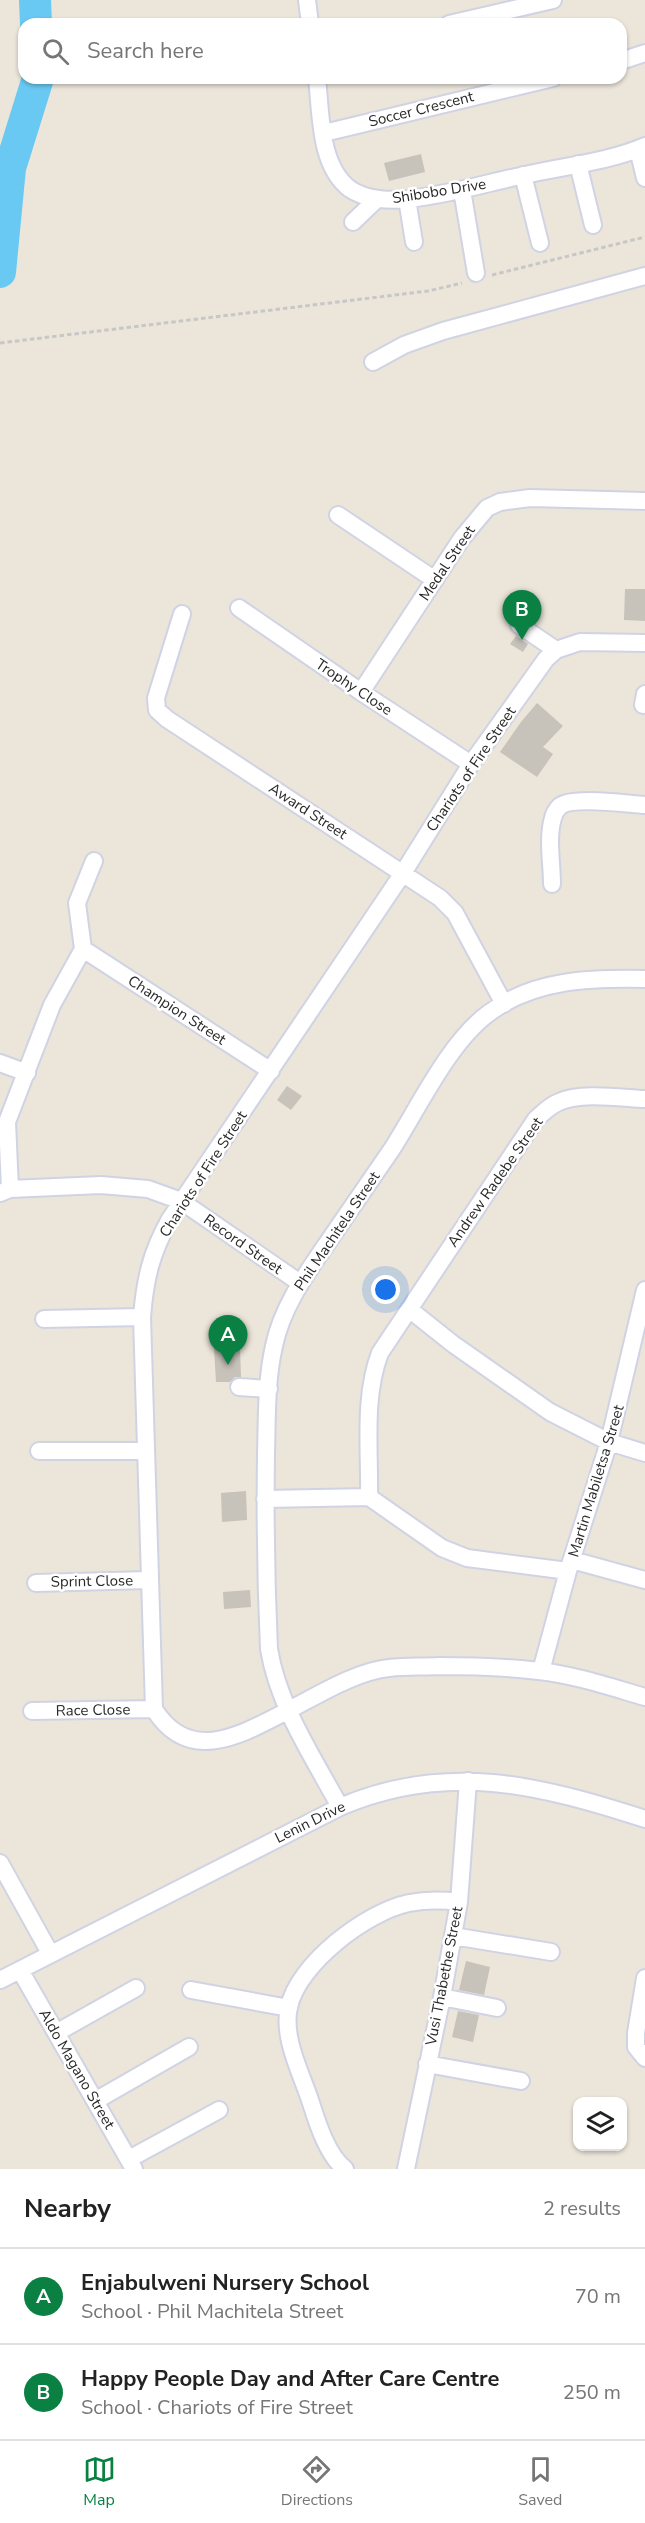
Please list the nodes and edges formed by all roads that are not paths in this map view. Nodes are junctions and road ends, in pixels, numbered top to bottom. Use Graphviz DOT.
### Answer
graph roads {
  1 [pos="307,0"];
  2 [pos="553,0"];
  3 [pos="309,18"];
  4 [pos="474,18"];
  5 [pos="645,53"];
  6 [pos="627,59"];
  7 [pos="318,84"];
  8 [pos="528,84"];
  9 [pos="324,133"];
  10 [pos="641,148"];
  11 [pos="582,163"];
  12 [pos="523,175"];
  13 [pos="645,178"];
  14 [pos="462,190"];
  15 [pos="377,199"];
  16 [pos="407,199"];
  17 [pos="353,222"];
  18 [pos="596,223"];
  19 [pos="414,242"];
  20 [pos="540,243"];
  21 [pos="645,276"];
  22 [pos="474,278"];
  23 [pos="373,362"];
  24 [pos="645,501"];
  25 [pos="338,515"];
  26 [pos="435,580"];
  27 [pos="239,608"];
  28 [pos="182,614"];
  29 [pos="519,625"];
  30 [pos="645,643"];
  31 [pos="556,650"];
  32 [pos="361,692"];
  33 [pos="471,764"];
  34 [pos="645,805"];
  35 [pos="94,861"];
  36 [pos="403,873"];
  37 [pos="552,884"];
  38 [pos="83,949"];
  39 [pos="645,979"];
  40 [pos="504,1004"];
  41 [pos="0,1063"];
  42 [pos="271,1071"];
  43 [pos="27,1073"];
  44 [pos="645,1099"];
  45 [pos="5,1191"];
  46 [pos="181,1201"];
  47 [pos="300,1283"];
  48 [pos="645,1290"];
  49 [pos="409,1309"];
  50 [pos="142,1317"];
  51 [pos="44,1319"];
  52 [pos="640,1329"];
  53 [pos="239,1387"];
  54 [pos="268,1389"];
  55 [pos="609,1442"];
  56 [pos="145,1450"];
  57 [pos="39,1451"];
  58 [pos="645,1453"];
  59 [pos="369,1497"];
  60 [pos="265,1499"];
  61 [pos="570,1566"];
  62 [pos="148,1580"];
  63 [pos="645,1580"];
  64 [pos="36,1583"];
  65 [pos="541,1671"];
  66 [pos="645,1697"];
  67 [pos="154,1709"];
  68 [pos="288,1710"];
  69 [pos="32,1712"];
  70 [pos="468,1781"];
  71 [pos="340,1807"];
  72 [pos="645,1819"];
  73 [pos="0,1863"];
  74 [pos="459,1902"];
  75 [pos="453,1936"];
  76 [pos="551,1952"];
  77 [pos="50,1953"];
  78 [pos="20,1970"];
  79 [pos="645,1978"];
  80 [pos="0,1980"];
  81 [pos="136,1988"];
  82 [pos="191,1990"];
  83 [pos="442,1998"];
  84 [pos="289,2008"];
  85 [pos="497,2008"];
  86 [pos="56,2033"];
  87 [pos="189,2047"];
  88 [pos="645,2058"];
  89 [pos="427,2064"];
  90 [pos="521,2080"];
  91 [pos="95,2101"];
  92 [pos="219,2110"];
  93 [pos="132,2164"];
  94 [pos="345,2169"];
  95 [pos="405,2169"];
  1 -- 3 [label="street"];
  2 -- 4 [label="street"];
  5 -- 6 [label="street"];
  7 -- 9 [label="street, Shibobo Drive"];
  8 -- 9 [label="street, Soccer Crescent"];
  9 -- 15 [label="street, Shibobo Drive"];
  10 -- 11 [label="street, Shibobo Drive"];
  10 -- 13 [label="street"];
  11 -- 12 [label="street, Shibobo Drive"];
  11 -- 18 [label="street"];
  12 -- 14 [label="street, Shibobo Drive"];
  12 -- 20 [label="street"];
  14 -- 16 [label="street, Shibobo Drive"];
  14 -- 22 [label="street"];
  15 -- 16 [label="street, Shibobo Drive"];
  15 -- 17 [label="street"];
  16 -- 19 [label="street"];
  21 -- 23 [label="street"];
  24 -- 26 [label="street, Medal Street"];
  25 -- 26 [label="street"];
  26 -- 32 [label="street, Medal Street"];
  27 -- 32 [label="street, Trophy Close"];
  28 -- 36 [label="street, Award Street"];
  29 -- 31 [label="street"];
  30 -- 31 [label="street"];
  31 -- 33 [label="street, Chariots of Fire Street"];
  32 -- 33 [label="street, Trophy Close"];
  33 -- 36 [label="street, Chariots of Fire Street"];
  34 -- 37 [label="street"];
  35 -- 38 [label="street"];
  36 -- 40 [label="street, Award Street"];
  36 -- 42 [label="street, Chariots of Fire Street"];
  38 -- 42 [label="street, Champion Street"];
  38 -- 43 [label="street"];
  39 -- 40 [label="street, Phil Machitela Street"];
  40 -- 47 [label="street, Phil Machitela Street"];
  41 -- 43 [label="street"];
  42 -- 46 [label="street, Chariots of Fire Street"];
  43 -- 45 [label="street"];
  44 -- 49 [label="street, Andrew Radebe Street"];
  45 -- 46 [label="street, Record Street"];
  46 -- 47 [label="street, Record Street"];
  46 -- 50 [label="street, Chariots of Fire Street"];
  47 -- 54 [label="street, Phil Machitela Street"];
  48 -- 52 [label="street, Martin Mabiletsa Street"];
  49 -- 55 [label="street"];
  49 -- 59 [label="street, Andrew Radebe Street"];
  50 -- 51 [label="street"];
  50 -- 56 [label="street, Chariots of Fire Street"];
  52 -- 55 [label="street, Martin Mabiletsa Street"];
  53 -- 54 [label="street"];
  54 -- 60 [label="street, Phil Machitela Street"];
  55 -- 58 [label="street"];
  55 -- 61 [label="street, Martin Mabiletsa Street"];
  56 -- 57 [label="street"];
  56 -- 62 [label="street, Chariots of Fire Street"];
  59 -- 60 [label="street"];
  59 -- 61 [label="street"];
  60 -- 68 [label="street, Phil Machitela Street"];
  61 -- 63 [label="street"];
  61 -- 65 [label="street, Martin Mabiletsa Street"];
  62 -- 64 [label="street, Sprint Close"];
  62 -- 67 [label="street, Chariots of Fire Street"];
  65 -- 66 [label="street"];
  65 -- 68 [label="street"];
  67 -- 68 [label="street"];
  67 -- 69 [label="street, Race Close"];
  68 -- 71 [label="street, Phil Machitela Street"];
  70 -- 71 [label="street, Lenin Drive"];
  70 -- 72 [label="street, Lenin Drive"];
  70 -- 74 [label="street, Vusi Thabethe Street"];
  71 -- 77 [label="street, Lenin Drive"];
  73 -- 77 [label="street"];
  74 -- 75 [label="street, Vusi Thabethe Street"];
  74 -- 84 [label="street"];
  75 -- 76 [label="street"];
  75 -- 83 [label="street, Vusi Thabethe Street"];
  77 -- 78 [label="street, Lenin Drive"];
  78 -- 80 [label="street, Lenin Drive"];
  78 -- 86 [label="street, Aldo Magano Street"];
  79 -- 88 [label="street"];
  81 -- 86 [label="street"];
  82 -- 84 [label="street"];
  83 -- 85 [label="street"];
  83 -- 89 [label="street, Vusi Thabethe Street"];
  84 -- 94 [label="street"];
  86 -- 91 [label="street, Aldo Magano Street"];
  87 -- 91 [label="street"];
  89 -- 90 [label="street"];
  89 -- 95 [label="street, Vusi Thabethe Street"];
  91 -- 93 [label="street, Aldo Magano Street"];
  92 -- 93 [label="street"];
}
